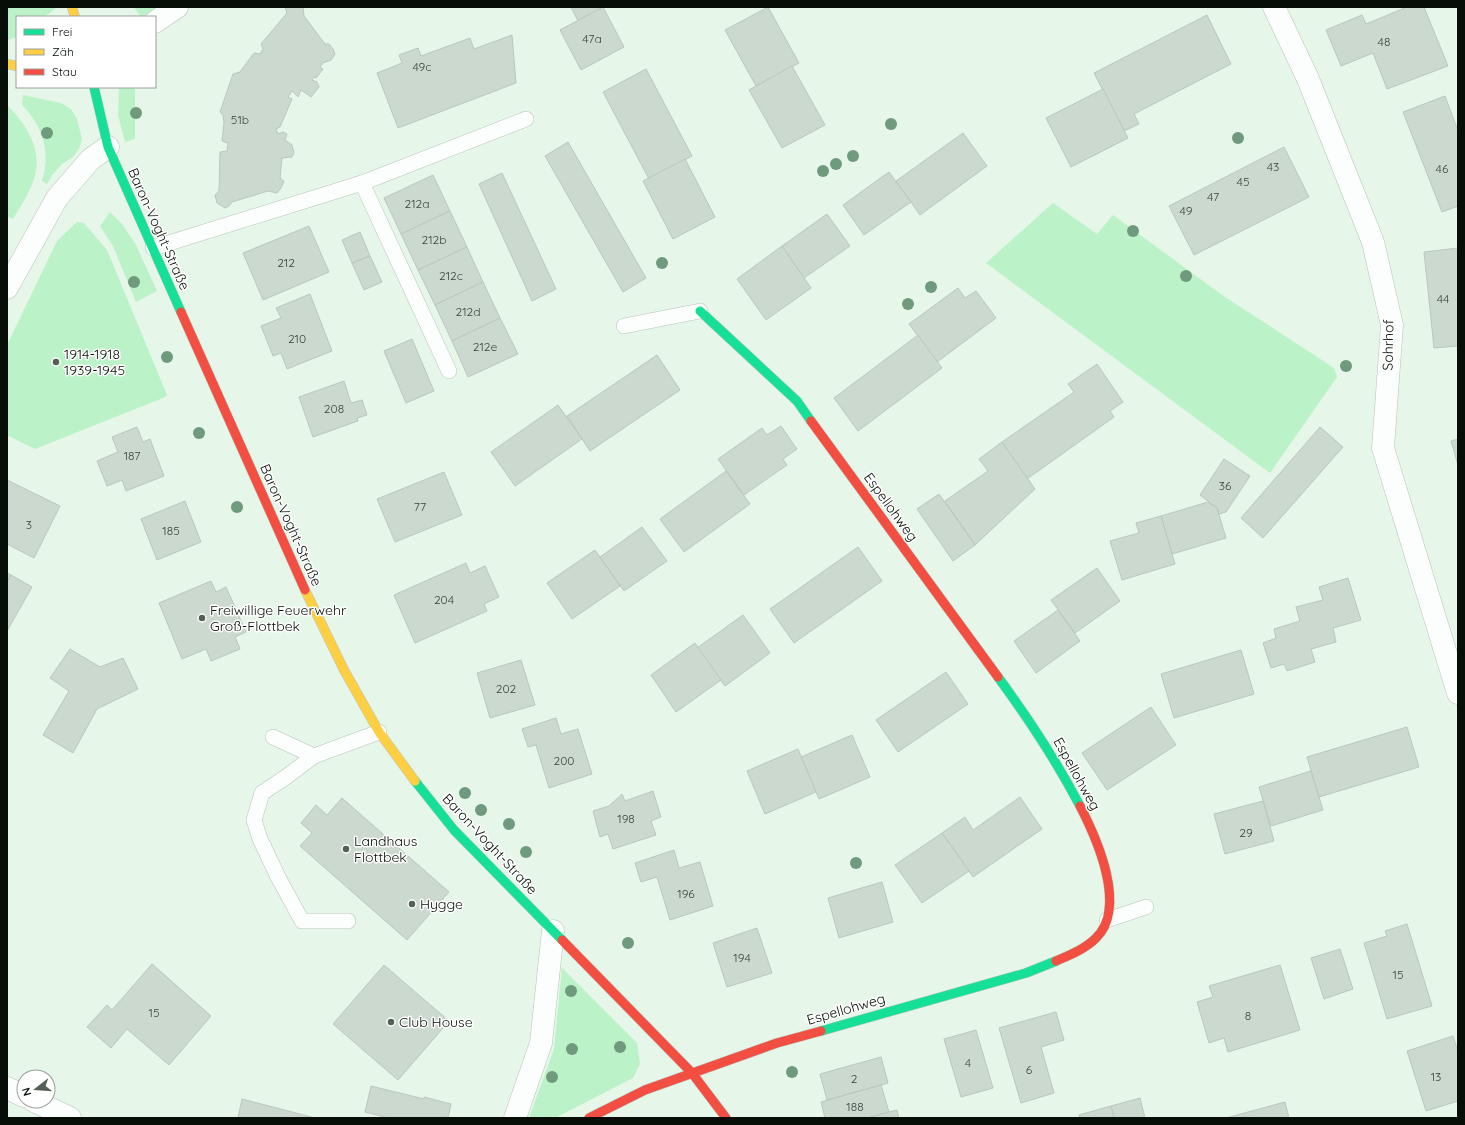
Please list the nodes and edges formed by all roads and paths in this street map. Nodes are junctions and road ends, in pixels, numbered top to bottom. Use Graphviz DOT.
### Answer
graph roads {
  1 [pos="177,7"];
  2 [pos="1274,7"];
  3 [pos="156,21"];
  4 [pos="94,88"];
  5 [pos="526,119"];
  6 [pos="108,147"];
  7 [pos="362,183"];
  8 [pos="153,248"];
  9 [pos="7,288"];
  10 [pos="700,311"];
  11 [pos="624,326"];
  12 [pos="449,371"];
  13 [pos="1458,693"];
  14 [pos="379,732"];
  15 [pos="273,737"];
  16 [pos="314,756"];
  17 [pos="1146,907"];
  18 [pos="1107,920"];
  19 [pos="348,921"];
  20 [pos="553,931"];
  21 [pos="692,1073"];
  22 [pos="51,1109"];
  23 [pos="70,1118"];
  24 [pos="515,1118"];
  25 [pos="588,1118"];
  26 [pos="726,1118"];
  1 -- 3 [label="street"];
  2 -- 13 [label="street, Sohrhof"];
  4 -- 6 [label="street, Baron-Voght-Straße"];
  5 -- 7 [label="lane"];
  6 -- 8 [label="street, Baron-Voght-Straße"];
  6 -- 9 [label="street"];
  7 -- 8 [label="lane"];
  7 -- 12 [label="lane"];
  8 -- 14 [label="street, Baron-Voght-Straße"];
  10 -- 11 [label="lane"];
  10 -- 18 [label="street, Espellohweg"];
  14 -- 16 [label="lane"];
  14 -- 20 [label="street, Baron-Voght-Straße"];
  15 -- 16 [label="lane"];
  16 -- 19 [label="lane"];
  17 -- 18 [label="lane"];
  18 -- 21 [label="street, Espellohweg"];
  20 -- 21 [label="street, Baron-Voght-Straße"];
  20 -- 24 [label="street"];
  21 -- 25 [label="street, Espellohweg"];
  21 -- 26 [label="street, Baron-Voght-Straße"];
  22 -- 23 [label="street"];
}
